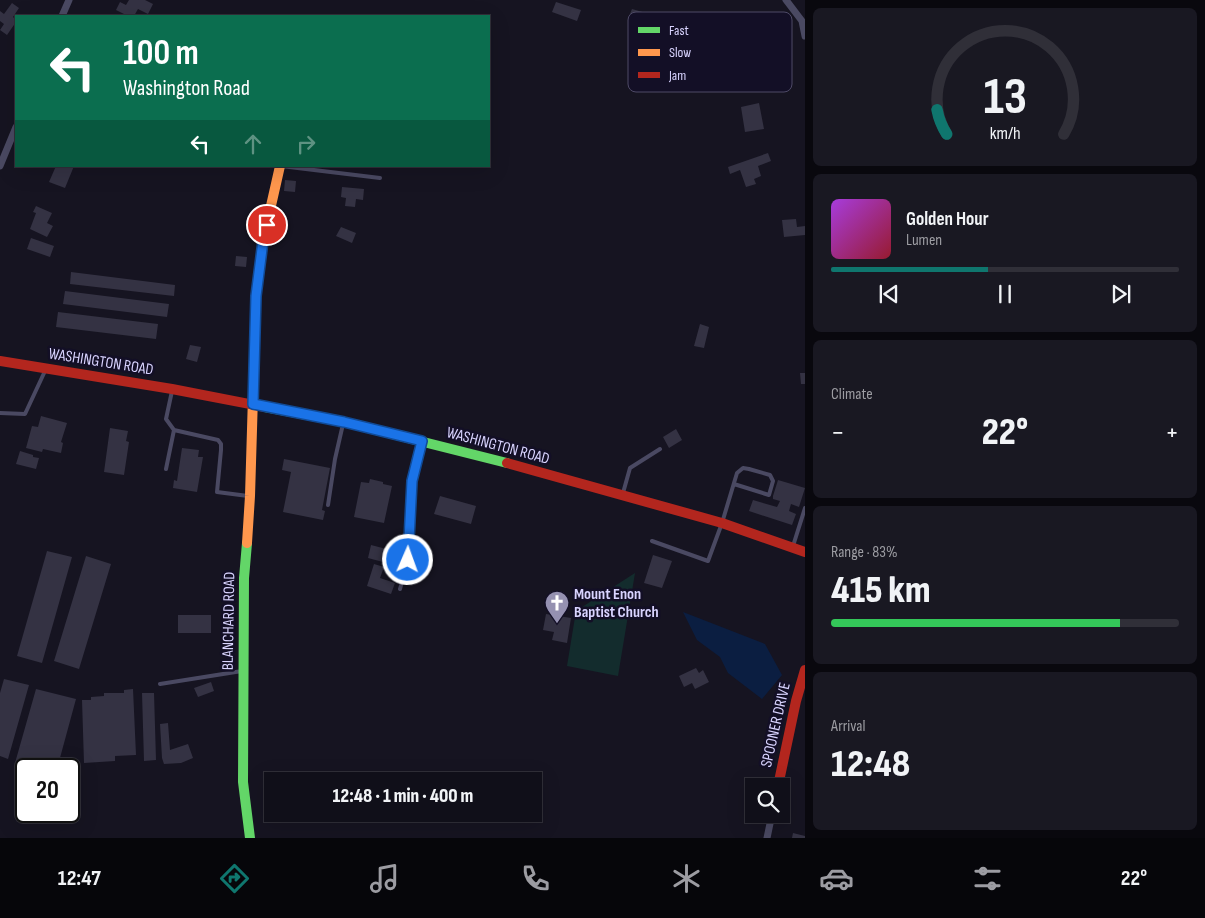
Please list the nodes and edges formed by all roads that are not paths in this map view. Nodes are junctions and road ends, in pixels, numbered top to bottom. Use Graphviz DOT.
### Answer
graph roads {
  1 [pos="69,0"];
  2 [pos="786,0"];
  3 [pos="62,15"];
  4 [pos="805,36"];
  5 [pos="15,129"];
  6 [pos="0,166"];
  7 [pos="280,167"];
  8 [pos="288,167"];
  9 [pos="380,178"];
  10 [pos="0,361"];
  11 [pos="47,368"];
  12 [pos="172,389"];
  13 [pos="253,404"];
  14 [pos="0,413"];
  15 [pos="344,422"];
  16 [pos="174,430"];
  17 [pos="422,441"];
  18 [pos="660,449"];
  19 [pos="166,469"];
  20 [pos="734,484"];
  21 [pos="623,495"];
  22 [pos="250,496"];
  23 [pos="328,505"];
  24 [pos="805,508"];
  25 [pos="722,523"];
  26 [pos="652,540"];
  27 [pos="793,548"];
  28 [pos="805,552"];
  29 [pos="400,589"];
  30 [pos="805,670"];
  31 [pos="243,671"];
  32 [pos="160,684"];
  33 [pos="780,778"];
  34 [pos="770,823"];
  35 [pos="250,838"];
  36 [pos="767,838"];
  1 -- 3 [label="street"];
  2 -- 4 [label="street"];
  5 -- 6 [label="street"];
  7 -- 13 [label="main road, BLANCHARD ROAD"];
  8 -- 9 [label="lane"];
  10 -- 11 [label="main road, WASHINGTON ROAD"];
  11 -- 12 [label="main road, WASHINGTON ROAD"];
  11 -- 14 [label="lane"];
  12 -- 13 [label="main road, WASHINGTON ROAD"];
  12 -- 16 [label="lane"];
  13 -- 15 [label="main road, WASHINGTON ROAD"];
  13 -- 22 [label="main road, BLANCHARD ROAD"];
  15 -- 17 [label="main road, WASHINGTON ROAD"];
  15 -- 23 [label="lane"];
  16 -- 19 [label="lane"];
  16 -- 22 [label="lane"];
  17 -- 21 [label="main road, WASHINGTON ROAD"];
  17 -- 29 [label="lane"];
  18 -- 21 [label="lane"];
  20 -- 20 [label="lane"];
  20 -- 25 [label="lane"];
  21 -- 25 [label="main road, WASHINGTON ROAD"];
  22 -- 31 [label="main road, BLANCHARD ROAD"];
  24 -- 27 [label="lane"];
  25 -- 26 [label="lane"];
  25 -- 27 [label="main road, WASHINGTON ROAD"];
  27 -- 28 [label="main road, WASHINGTON ROAD"];
  30 -- 33 [label="main road, SPOONER DRIVE"];
  31 -- 32 [label="lane"];
  31 -- 35 [label="main road, BLANCHARD ROAD"];
  34 -- 36 [label="street"];
}
